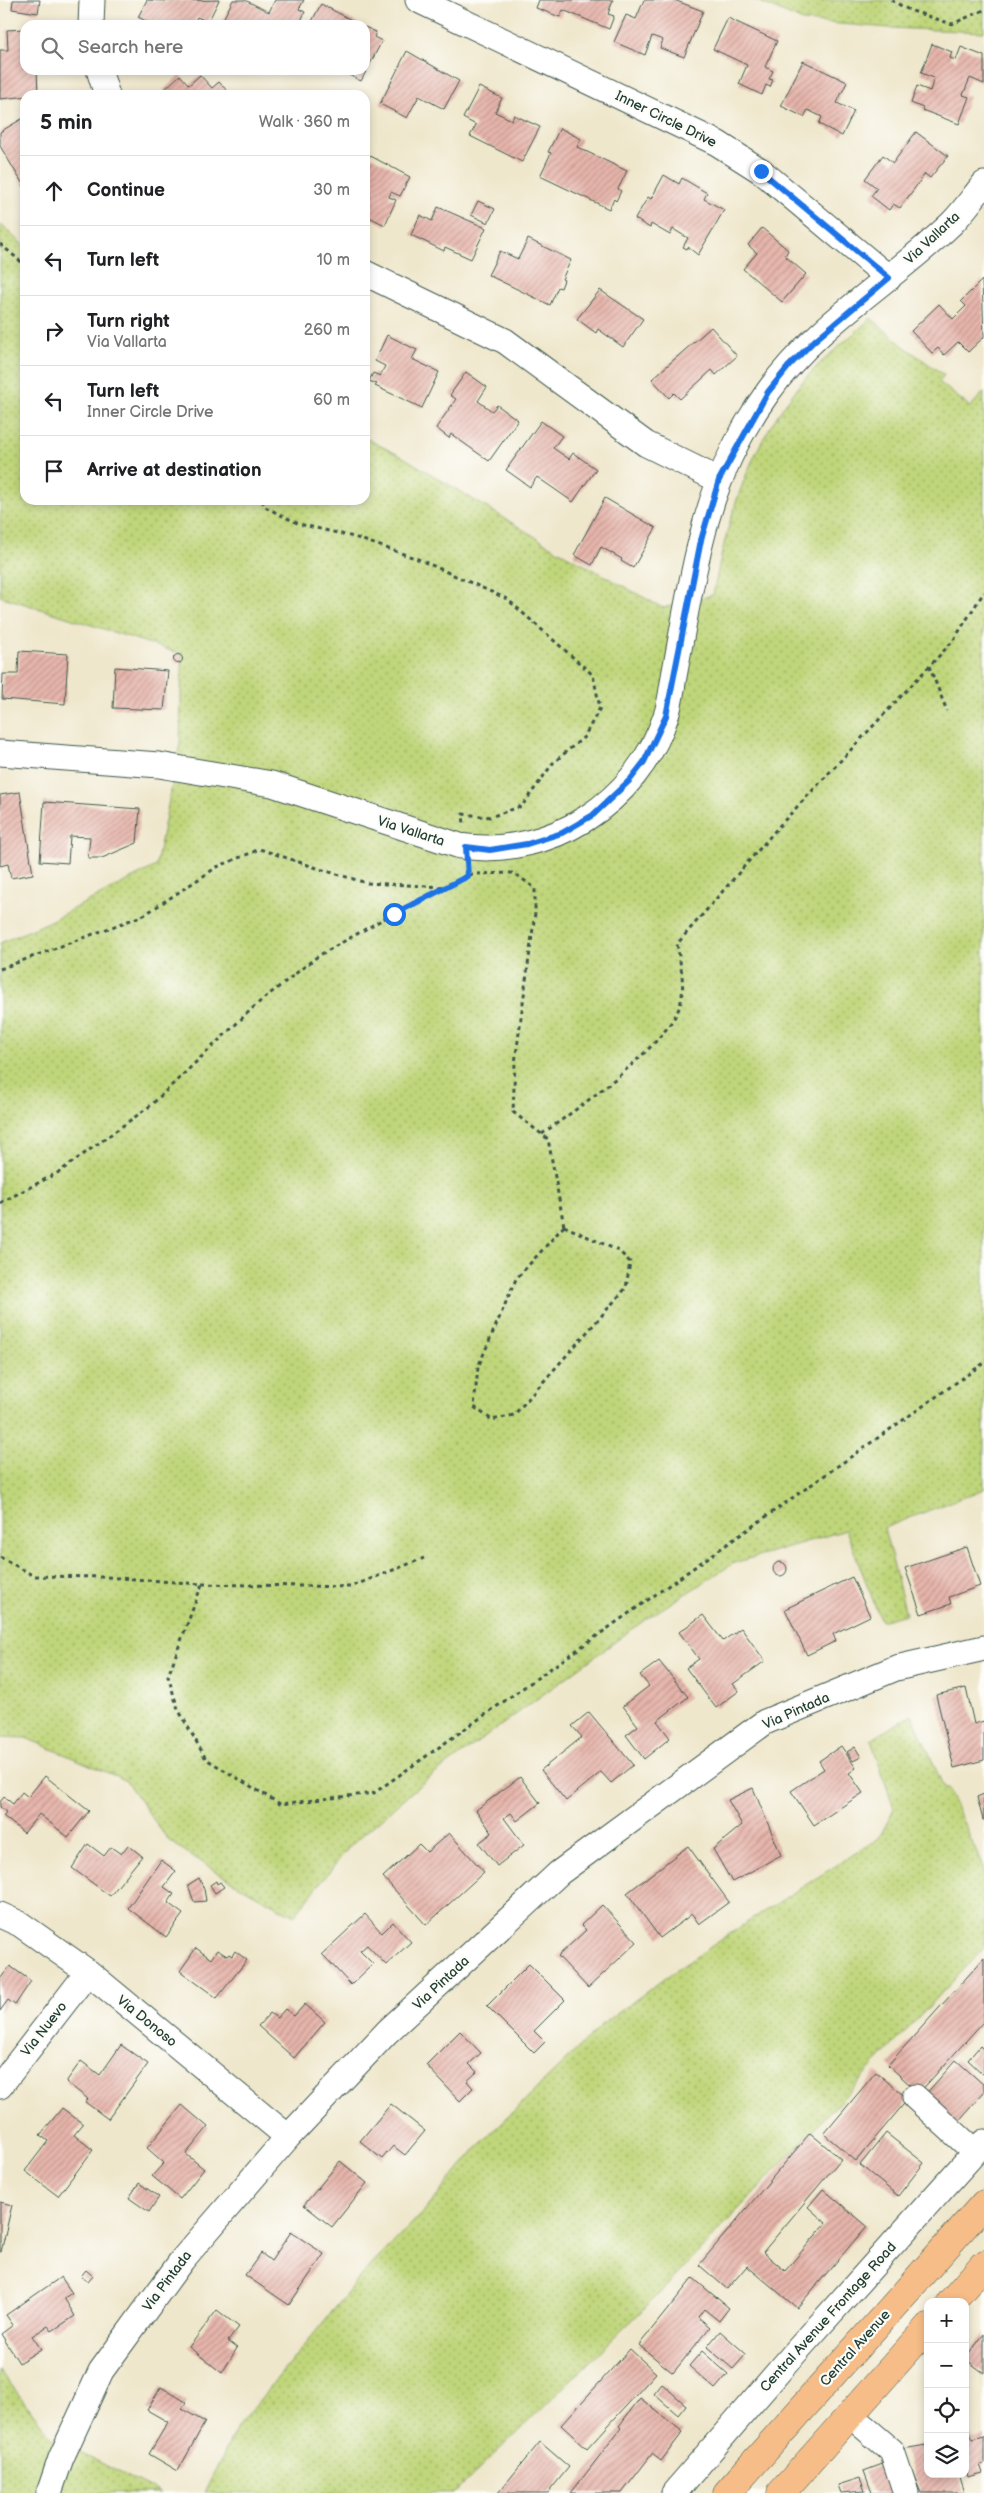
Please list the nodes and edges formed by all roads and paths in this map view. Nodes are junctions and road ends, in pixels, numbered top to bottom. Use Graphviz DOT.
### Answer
graph roads {
  1 [pos="92,0"];
  2 [pos="418,0"];
  3 [pos="891,0"];
  4 [pos="984,10"];
  5 [pos="91,20"];
  6 [pos="101,75"];
  7 [pos="105,90"];
  8 [pos="984,184"];
  9 [pos="0,244"];
  10 [pos="20,261"];
  11 [pos="370,274"];
  12 [pos="889,278"];
  13 [pos="719,480"];
  14 [pos="265,505"];
  15 [pos="984,592"];
  16 [pos="929,666"];
  17 [pos="947,711"];
  18 [pos="0,753"];
  19 [pos="466,847"];
  20 [pos="468,876"];
  21 [pos="447,887"];
  22 [pos="0,969"];
  23 [pos="542,1134"];
  24 [pos="0,1203"];
  25 [pos="564,1226"];
  26 [pos="984,1363"];
  27 [pos="0,1557"];
  28 [pos="424,1558"];
  29 [pos="202,1584"];
  30 [pos="984,1648"];
  31 [pos="0,1915"];
  32 [pos="88,1972"];
  33 [pos="0,2086"];
  34 [pos="915,2097"];
  35 [pos="288,2137"];
  36 [pos="980,2147"];
  37 [pos="984,2204"];
  38 [pos="984,2264"];
  39 [pos="954,2298"];
  40 [pos="924,2332"];
  41 [pos="850,2415"];
  42 [pos="50,2493"];
  43 [pos="674,2493"];
  44 [pos="727,2493"];
  45 [pos="781,2493"];
  46 [pos="906,2493"];
  1 -- 5 [label="street"];
  2 -- 12 [label="street, Inner Circle Drive"];
  3 -- 4 [label="path"];
  6 -- 7 [label="street"];
  8 -- 12 [label="street, Via Vallarta"];
  9 -- 10 [label="path"];
  11 -- 13 [label="street"];
  12 -- 13 [label="street, Via Vallarta"];
  13 -- 19 [label="street, Via Vallarta"];
  14 -- 19 [label="path"];
  15 -- 16 [label="path"];
  16 -- 17 [label="path"];
  16 -- 23 [label="path"];
  18 -- 19 [label="street, Via Vallarta"];
  19 -- 20 [label="path"];
  20 -- 21 [label="path"];
  20 -- 23 [label="path"];
  21 -- 22 [label="path"];
  21 -- 24 [label="path"];
  23 -- 25 [label="path"];
  25 -- 25 [label="path"];
  26 -- 29 [label="path"];
  27 -- 29 [label="path"];
  28 -- 29 [label="path"];
  30 -- 35 [label="street, Via Pintada"];
  31 -- 32 [label="street, Via Donoso"];
  32 -- 33 [label="street, Via Nuevo"];
  32 -- 35 [label="street, Via Donoso"];
  34 -- 36 [label="street"];
  35 -- 42 [label="street, Via Pintada"];
  36 -- 43 [label="street, Central Avenue Frontage Road"];
  37 -- 44 [label="main road, Central Avenue"];
  38 -- 39 [label="main road"];
  40 -- 41 [label="main road"];
  41 -- 45 [label="main road"];
  41 -- 46 [label="street"];
}
